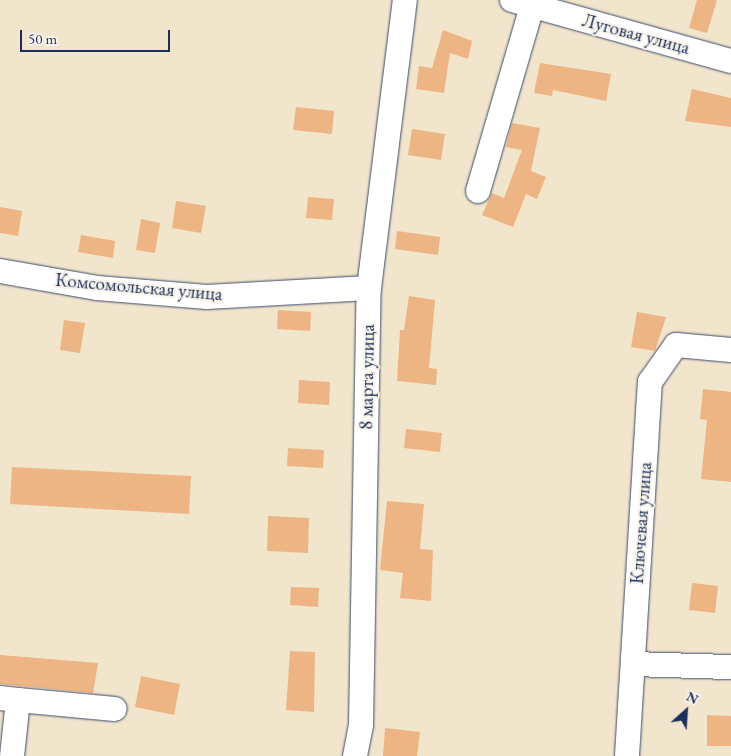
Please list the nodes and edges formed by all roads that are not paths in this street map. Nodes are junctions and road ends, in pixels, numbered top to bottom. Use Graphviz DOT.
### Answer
graph roads {
  1 [pos="405,0"];
  2 [pos="522,3"];
  3 [pos="731,61"];
  4 [pos="478,192"];
  5 [pos="0,271"];
  6 [pos="369,288"];
  7 [pos="731,350"];
  8 [pos="632,664"];
  9 [pos="731,667"];
  10 [pos="9,699"];
  11 [pos="115,709"];
  12 [pos="12,756"];
  13 [pos="355,756"];
  14 [pos="627,756"];
  1 -- 6 [label="street, 8 марта улица"];
  2 -- 3 [label="street, Луговая улица"];
  2 -- 4 [label="street"];
  5 -- 6 [label="street, Комсомольская улица"];
  6 -- 13 [label="street, 8 марта улица"];
  7 -- 8 [label="street, Ключевая улица"];
  8 -- 9 [label="street"];
  8 -- 14 [label="street, Ключевая улица"];
  10 -- 11 [label="street"];
  10 -- 12 [label="street"];
}
